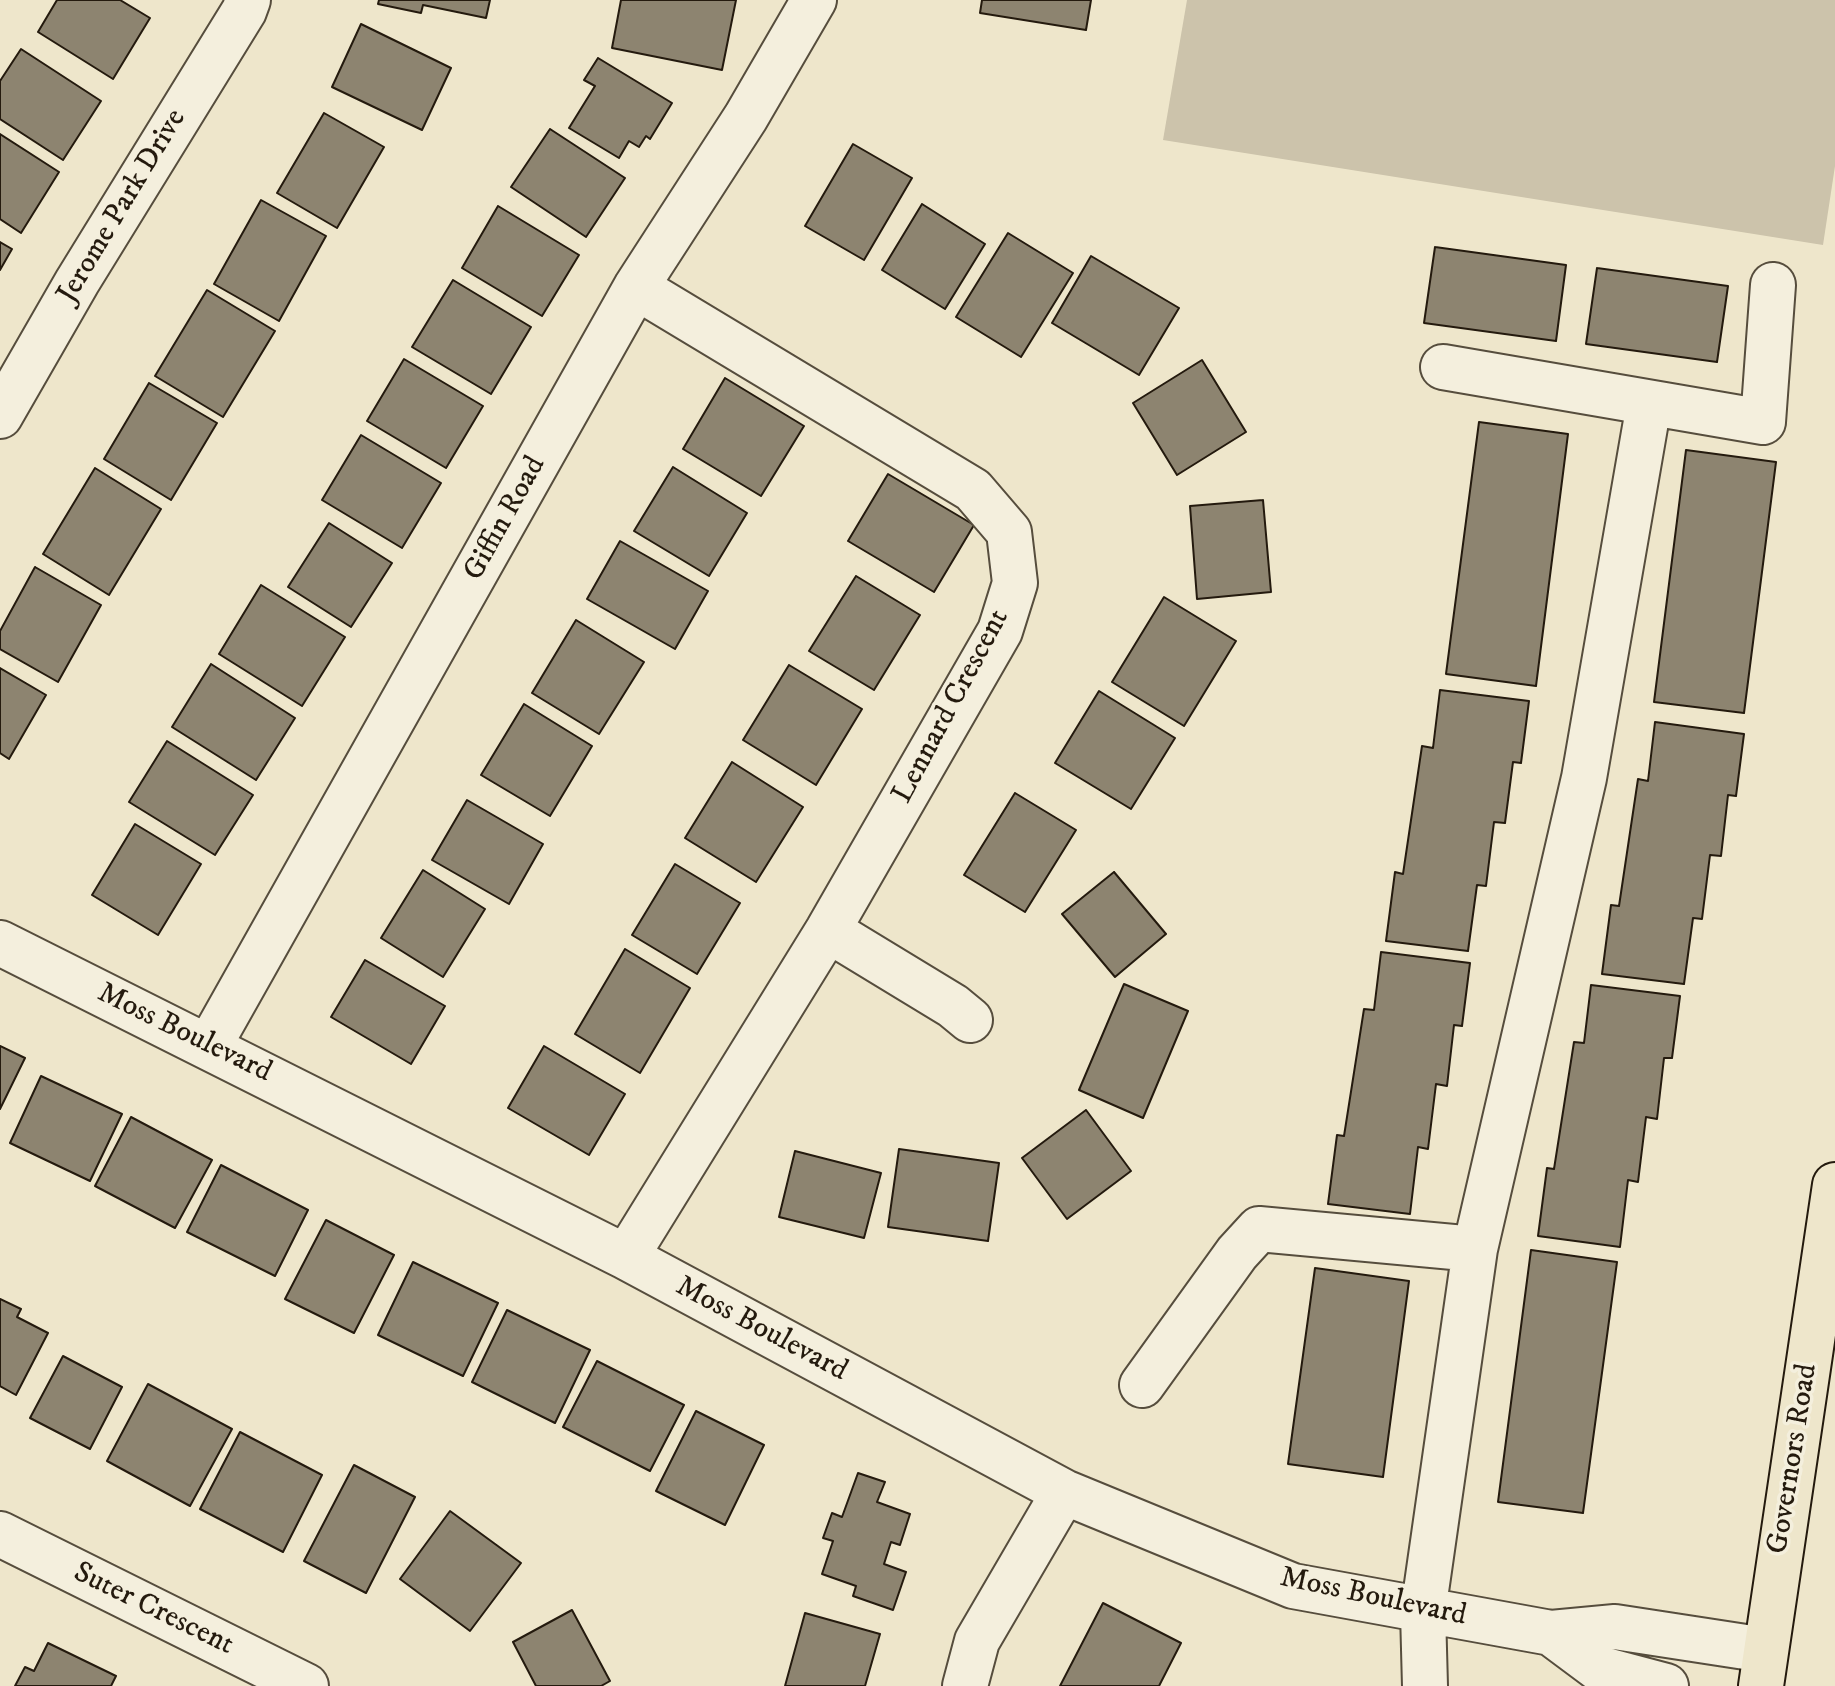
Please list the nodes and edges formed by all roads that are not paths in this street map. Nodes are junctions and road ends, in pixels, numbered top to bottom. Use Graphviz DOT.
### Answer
graph roads {
  1 [pos="248,0"];
  2 [pos="814,0"];
  3 [pos="1773,285"];
  4 [pos="636,287"];
  5 [pos="1443,367"];
  6 [pos="1649,404"];
  7 [pos="0,416"];
  8 [pos="828,930"];
  9 [pos="0,943"];
  10 [pos="970,1020"];
  11 [pos="209,1046"];
  12 [pos="1835,1185"];
  13 [pos="1475,1249"];
  14 [pos="626,1257"];
  15 [pos="1142,1385"];
  16 [pos="1064,1492"];
  17 [pos="0,1534"];
  18 [pos="1423,1612"];
  19 [pos="1551,1633"];
  20 [pos="1763,1668"];
  21 [pos="306,1686"];
  22 [pos="965,1686"];
  23 [pos="1425,1686"];
  24 [pos="1666,1686"];
  1 -- 7 [label="street, Jerome Park Drive"];
  2 -- 4 [label="street, Giffin Road"];
  3 -- 6 [label="street"];
  4 -- 8 [label="street, Lennard Crescent"];
  4 -- 11 [label="street, Giffin Road"];
  5 -- 6 [label="street"];
  6 -- 13 [label="street"];
  8 -- 10 [label="street"];
  8 -- 14 [label="street, Lennard Crescent"];
  9 -- 11 [label="street, Moss Boulevard"];
  11 -- 14 [label="street, Moss Boulevard"];
  12 -- 20 [label="main road, Governors Road"];
  13 -- 15 [label="street"];
  13 -- 18 [label="street"];
  14 -- 16 [label="street, Moss Boulevard"];
  16 -- 18 [label="street, Moss Boulevard"];
  16 -- 22 [label="street"];
  17 -- 21 [label="street, Suter Crescent"];
  18 -- 19 [label="street, Moss Boulevard"];
  18 -- 23 [label="street"];
  19 -- 20 [label="street, Moss Boulevard"];
  19 -- 24 [label="street, Moss Boulevard"];
}
